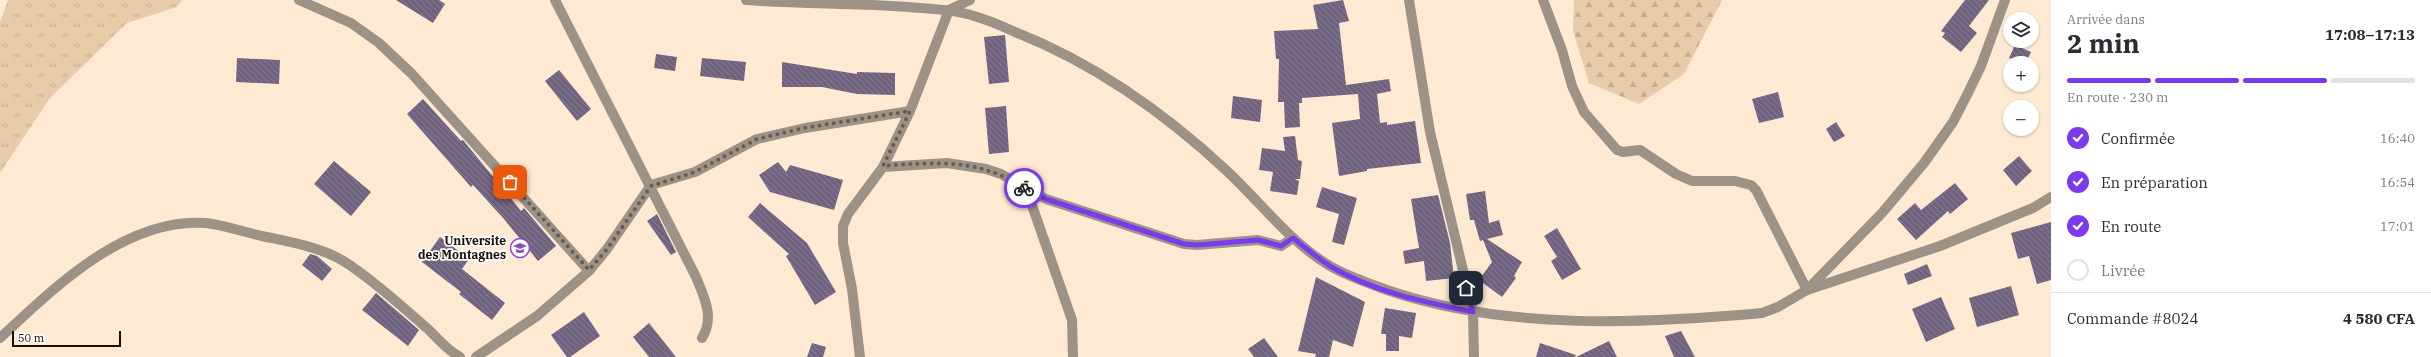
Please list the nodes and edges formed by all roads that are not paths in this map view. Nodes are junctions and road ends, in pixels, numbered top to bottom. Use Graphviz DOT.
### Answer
graph roads {
  1 [pos="299,0"];
  2 [pos="555,0"];
  3 [pos="746,0"];
  4 [pos="970,0"];
  5 [pos="1409,0"];
  6 [pos="1543,0"];
  7 [pos="2005,0"];
  8 [pos="774,1"];
  9 [pos="949,10"];
  10 [pos="910,111"];
  11 [pos="883,166"];
  12 [pos="651,186"];
  13 [pos="1027,190"];
  14 [pos="2051,198"];
  15 [pos="1293,238"];
  16 [pos="589,270"];
  17 [pos="1807,290"];
  18 [pos="1473,312"];
  19 [pos="0,338"];
  20 [pos="702,338"];
  21 [pos="460,357"];
  22 [pos="476,357"];
  23 [pos="860,357"];
  24 [pos="1073,357"];
  25 [pos="1474,357"];
  1 -- 16 [label="street"];
  2 -- 12 [label="street"];
  3 -- 8 [label="street"];
  4 -- 9 [label="street"];
  5 -- 18 [label="street"];
  6 -- 17 [label="street"];
  7 -- 17 [label="street"];
  8 -- 9 [label="street"];
  9 -- 10 [label="street"];
  9 -- 15 [label="street"];
  10 -- 11 [label="street"];
  10 -- 12 [label="street"];
  11 -- 13 [label="street"];
  11 -- 23 [label="street"];
  12 -- 16 [label="street"];
  12 -- 20 [label="street"];
  13 -- 15 [label="street"];
  13 -- 24 [label="street"];
  14 -- 17 [label="street"];
  15 -- 18 [label="street"];
  16 -- 22 [label="street"];
  17 -- 18 [label="street"];
  18 -- 25 [label="street"];
  19 -- 21 [label="street"];
}
